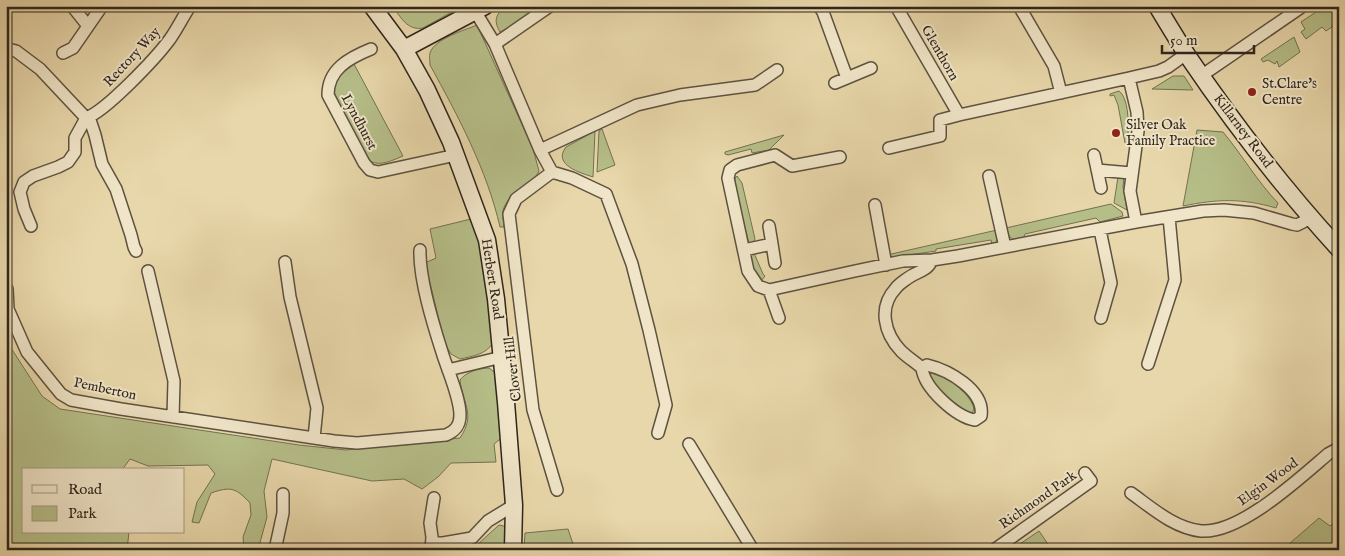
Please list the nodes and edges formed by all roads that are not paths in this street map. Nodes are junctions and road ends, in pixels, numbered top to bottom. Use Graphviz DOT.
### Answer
graph roads {
  1 [pos="72,6"];
  2 [pos="102,6"];
  3 [pos="190,6"];
  4 [pos="372,6"];
  5 [pos="550,6"];
  6 [pos="819,6"];
  7 [pos="896,6"];
  8 [pos="1019,6"];
  9 [pos="1157,6"];
  10 [pos="1303,6"];
  11 [pos="480,9"];
  12 [pos="88,26"];
  13 [pos="6,40"];
  14 [pos="495,44"];
  15 [pos="371,49"];
  16 [pos="404,49"];
  17 [pos="11,51"];
  18 [pos="63,53"];
  19 [pos="1186,54"];
  20 [pos="871,68"];
  21 [pos="777,70"];
  22 [pos="1201,76"];
  23 [pos="848,78"];
  24 [pos="1129,78"];
  25 [pos="835,83"];
  26 [pos="1061,93"];
  27 [pos="959,115"];
  28 [pos="87,118"];
  29 [pos="889,148"];
  30 [pos="540,150"];
  31 [pos="456,155"];
  32 [pos="1094,155"];
  33 [pos="840,157"];
  34 [pos="1097,170"];
  35 [pos="552,172"];
  36 [pos="1131,173"];
  37 [pos="989,176"];
  38 [pos="1101,188"];
  39 [pos="875,205"];
  40 [pos="1169,217"];
  41 [pos="1311,218"];
  42 [pos="1136,222"];
  43 [pos="31,226"];
  44 [pos="769,226"];
  45 [pos="1100,230"];
  46 [pos="772,244"];
  47 [pos="1005,247"];
  48 [pos="1339,249"];
  49 [pos="420,250"];
  50 [pos="744,250"];
  51 [pos="136,251"];
  52 [pos="932,260"];
  53 [pos="285,262"];
  54 [pos="775,263"];
  55 [pos="886,265"];
  56 [pos="148,271"];
  57 [pos="7,289"];
  58 [pos="769,290"];
  59 [pos="779,318"];
  60 [pos="1101,318"];
  61 [pos="502,356"];
  62 [pos="1148,364"];
  63 [pos="922,368"];
  64 [pos="448,370"];
  65 [pos="173,417"];
  66 [pos="658,433"];
  67 [pos="314,438"];
  68 [pos="689,444"];
  69 [pos="1339,448"];
  70 [pos="1086,473"];
  71 [pos="558,490"];
  72 [pos="1130,493"];
  73 [pos="283,494"];
  74 [pos="434,498"];
  75 [pos="514,505"];
  76 [pos="431,547"];
  77 [pos="275,550"];
  78 [pos="513,550"];
  79 [pos="753,550"];
  80 [pos="994,550"];
  1 -- 12 [label="street"];
  2 -- 12 [label="street"];
  3 -- 28 [label="street, Rectory Way"];
  4 -- 16 [label="street, Herbert Road"];
  5 -- 14 [label="street"];
  6 -- 23 [label="street"];
  7 -- 27 [label="street, Glenthorn"];
  8 -- 26 [label="street"];
  9 -- 19 [label="street, Killarney Road"];
  10 -- 22 [label="street"];
  11 -- 14 [label="street"];
  11 -- 16 [label="street"];
  12 -- 18 [label="street"];
  13 -- 17 [label="street"];
  14 -- 30 [label="street"];
  15 -- 31 [label="street, Lyndhurst"];
  16 -- 31 [label="street, Herbert Road"];
  17 -- 28 [label="street"];
  19 -- 22 [label="street, Killarney Road"];
  19 -- 24 [label="street"];
  20 -- 23 [label="street"];
  21 -- 30 [label="street"];
  22 -- 41 [label="street, Killarney Road"];
  23 -- 25 [label="street"];
  24 -- 26 [label="street"];
  24 -- 36 [label="street"];
  26 -- 27 [label="street"];
  27 -- 29 [label="street"];
  28 -- 43 [label="street, Rectory Way"];
  28 -- 51 [label="street"];
  30 -- 35 [label="street"];
  31 -- 61 [label="street, Herbert Road"];
  32 -- 34 [label="street"];
  33 -- 50 [label="street"];
  34 -- 36 [label="street"];
  34 -- 38 [label="street"];
  35 -- 66 [label="street"];
  35 -- 71 [label="street, Clover Hill"];
  36 -- 42 [label="street"];
  37 -- 47 [label="street"];
  39 -- 55 [label="street"];
  40 -- 41 [label="street"];
  40 -- 42 [label="street"];
  40 -- 62 [label="street"];
  41 -- 48 [label="street, Killarney Road"];
  42 -- 45 [label="street"];
  44 -- 46 [label="street"];
  45 -- 47 [label="street"];
  45 -- 60 [label="street"];
  46 -- 50 [label="street"];
  46 -- 54 [label="street"];
  47 -- 52 [label="street"];
  49 -- 64 [label="street, Pemberton"];
  50 -- 58 [label="street"];
  52 -- 55 [label="street"];
  52 -- 63 [label="street"];
  53 -- 67 [label="street"];
  55 -- 58 [label="street"];
  56 -- 65 [label="street"];
  57 -- 65 [label="street, Pemberton"];
  58 -- 59 [label="street"];
  61 -- 64 [label="street"];
  61 -- 75 [label="street, Herbert Road"];
  63 -- 63 [label="street"];
  64 -- 67 [label="street, Pemberton"];
  65 -- 67 [label="street, Pemberton"];
  68 -- 79 [label="street"];
  69 -- 72 [label="street, Elgin Wood"];
  70 -- 80 [label="street, Richmond Park"];
  73 -- 77 [label="street"];
  74 -- 76 [label="street"];
  75 -- 76 [label="street"];
  75 -- 78 [label="street, Herbert Road"];
}
